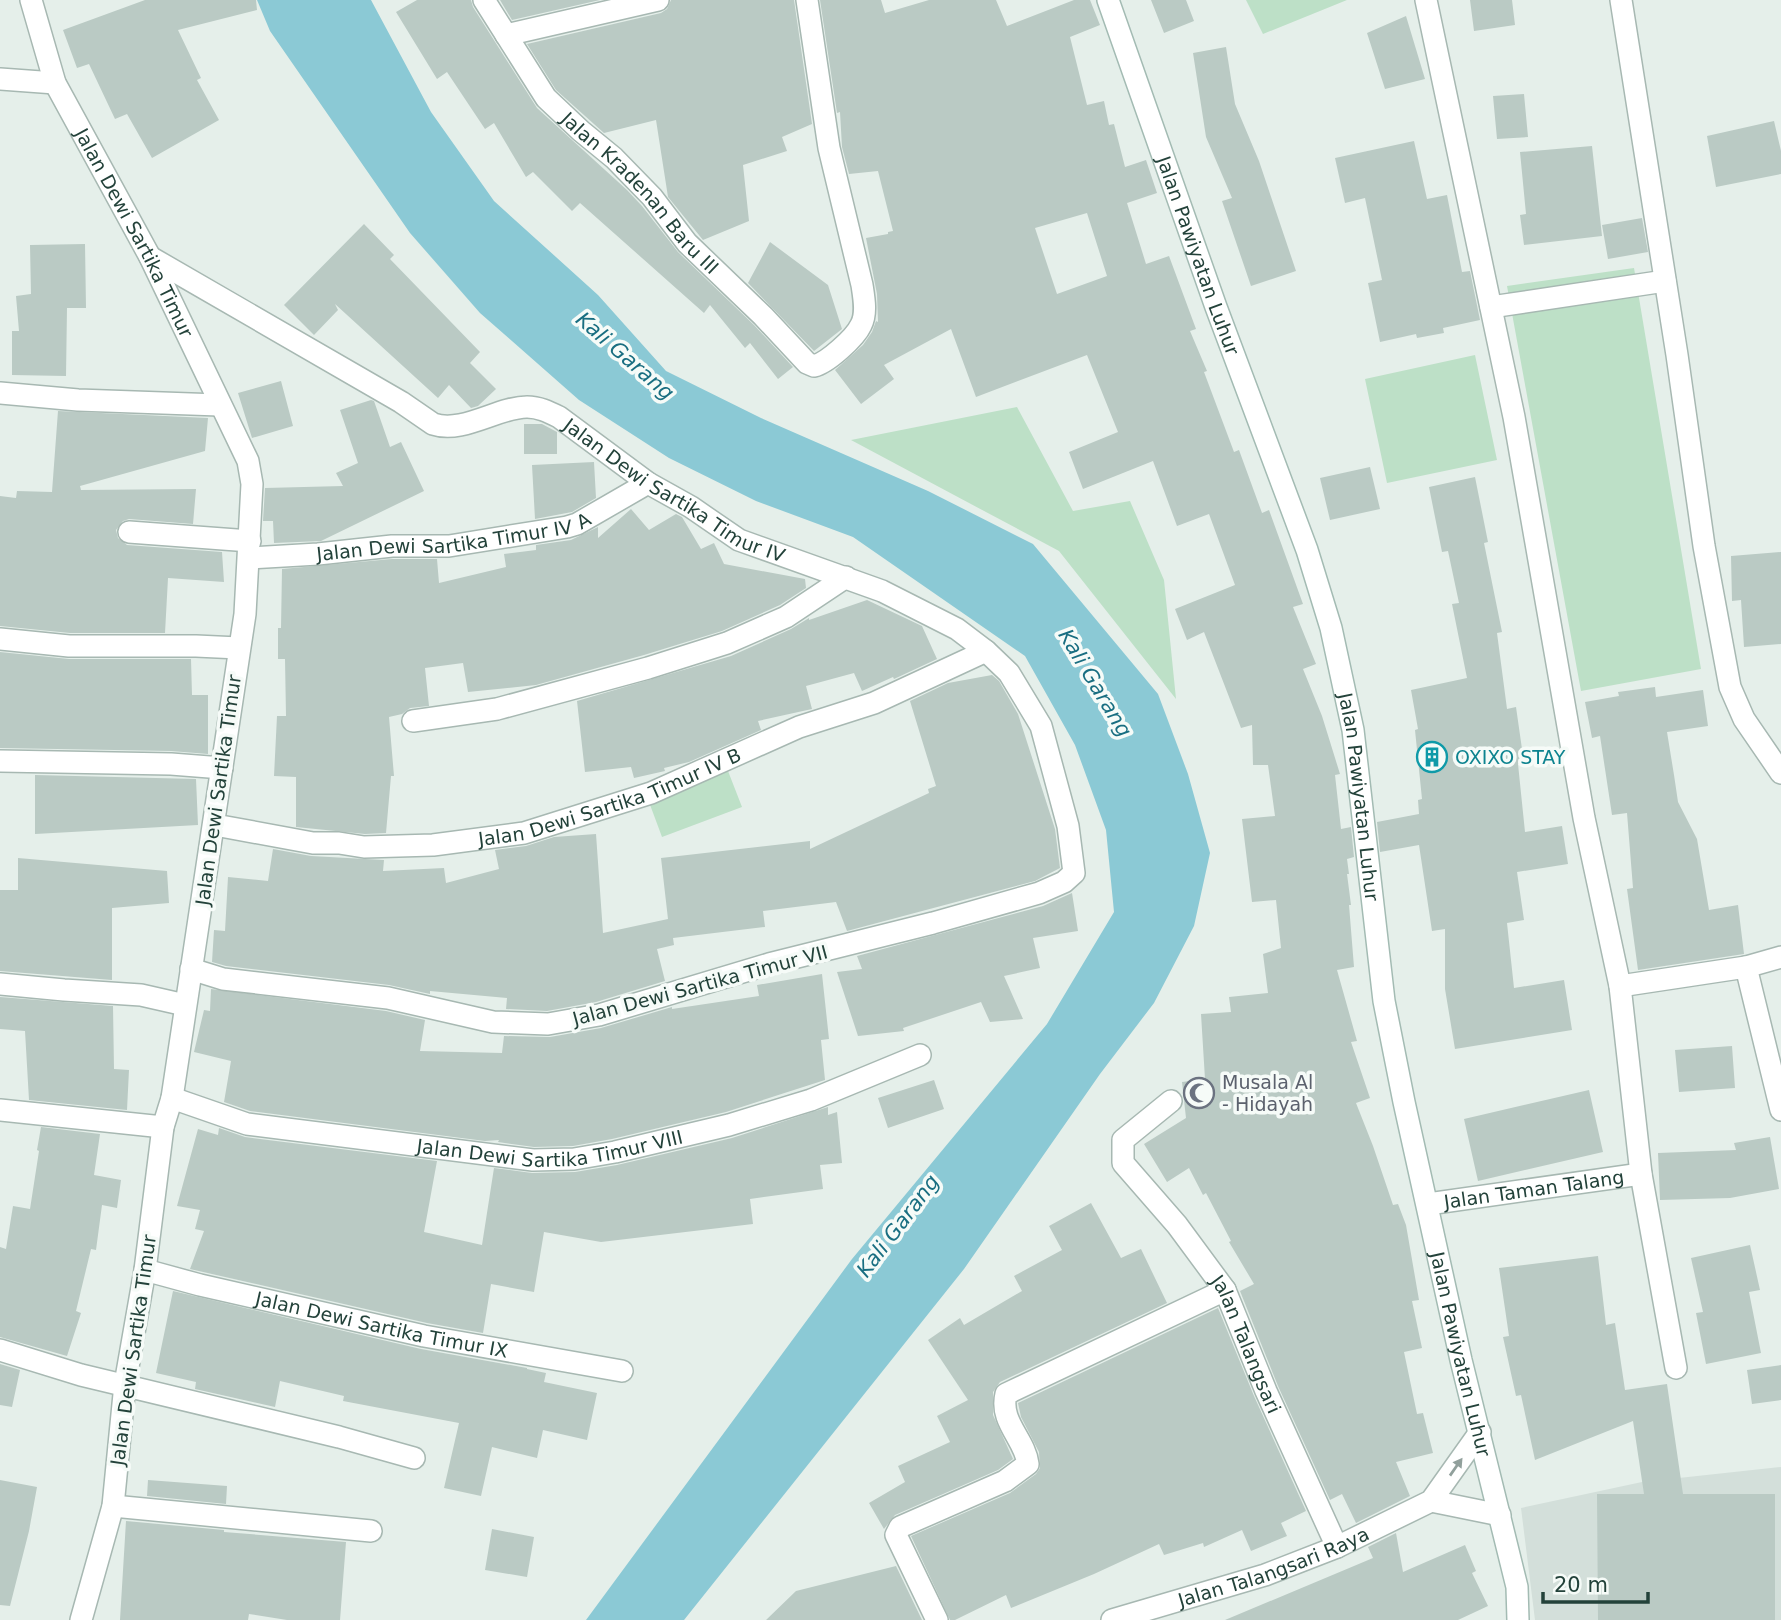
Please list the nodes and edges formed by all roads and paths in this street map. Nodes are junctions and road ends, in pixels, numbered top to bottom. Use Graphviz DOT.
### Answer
graph roads {
  1 [pos="31,0"];
  2 [pos="484,0"];
  3 [pos="658,0"];
  4 [pos="807,0"];
  5 [pos="1108,0"];
  6 [pos="1426,0"];
  7 [pos="1621,0"];
  8 [pos="601,6"];
  9 [pos="506,35"];
  10 [pos="0,79"];
  11 [pos="55,83"];
  12 [pos="150,257"];
  13 [pos="1665,281"];
  14 [pos="1491,307"];
  15 [pos="0,393"];
  16 [pos="219,405"];
  17 [pos="648,483"];
  18 [pos="129,532"];
  19 [pos="250,550"];
  20 [pos="846,577"];
  21 [pos="0,639"];
  22 [pos="239,648"];
  23 [pos="986,651"];
  24 [pos="413,721"];
  25 [pos="0,761"];
  26 [pos="222,768"];
  27 [pos="1781,773"];
  28 [pos="215,825"];
  29 [pos="1074,873"];
  30 [pos="1781,957"];
  31 [pos="1746,967"];
  32 [pos="191,969"];
  33 [pos="0,984"];
  34 [pos="1620,986"];
  35 [pos="185,1005"];
  36 [pos="920,1055"];
  37 [pos="172,1098"];
  38 [pos="1171,1101"];
  39 [pos="0,1110"];
  40 [pos="1781,1110"];
  41 [pos="163,1127"];
  42 [pos="1641,1174"];
  43 [pos="1427,1204"];
  44 [pos="145,1270"];
  45 [pos="1225,1290"];
  46 [pos="0,1350"];
  47 [pos="1676,1368"];
  48 [pos="622,1371"];
  49 [pos="125,1384"];
  50 [pos="1480,1432"];
  51 [pos="414,1458"];
  52 [pos="1431,1502"];
  53 [pos="113,1506"];
  54 [pos="1500,1514"];
  55 [pos="371,1531"];
  56 [pos="1337,1547"];
  57 [pos="81,1620"];
  58 [pos="937,1620"];
  59 [pos="1112,1620"];
  60 [pos="1518,1620"];
  1 -- 11 [label="street, Jalan Dewi Sartika Timur"];
  2 -- 9 [label="street, Jalan Kradenan Baru III"];
  3 -- 8 [label="street"];
  4 -- 9 [label="street, Jalan Kradenan Baru III"];
  5 -- 43 [label="street, Jalan Pawiyatan Luhur"];
  6 -- 14 [label="street"];
  7 -- 13 [label="street"];
  8 -- 9 [label="street"];
  10 -- 11 [label="street"];
  11 -- 12 [label="street, Jalan Dewi Sartika Timur"];
  12 -- 16 [label="street, Jalan Dewi Sartika Timur"];
  12 -- 17 [label="street, Jalan Dewi Sartika Timur IV"];
  13 -- 14 [label="street"];
  13 -- 27 [label="street"];
  14 -- 34 [label="street"];
  15 -- 16 [label="street"];
  16 -- 19 [label="street, Jalan Dewi Sartika Timur"];
  17 -- 19 [label="street, Jalan Dewi Sartika Timur IV A"];
  17 -- 20 [label="street, Jalan Dewi Sartika Timur IV"];
  18 -- 19 [label="street, Jalan Dewi Sartika Timur IV A"];
  19 -- 22 [label="street, Jalan Dewi Sartika Timur"];
  20 -- 23 [label="street, Jalan Dewi Sartika Timur IV"];
  20 -- 24 [label="street"];
  21 -- 22 [label="street"];
  22 -- 26 [label="street, Jalan Dewi Sartika Timur"];
  23 -- 28 [label="street, Jalan Dewi Sartika Timur IV B"];
  23 -- 29 [label="street, Jalan Dewi Sartika Timur IV"];
  25 -- 26 [label="street"];
  26 -- 28 [label="street, Jalan Dewi Sartika Timur"];
  28 -- 32 [label="street, Jalan Dewi Sartika Timur"];
  29 -- 32 [label="street, Jalan Dewi Sartika Timur VII"];
  30 -- 31 [label="street"];
  31 -- 34 [label="street"];
  31 -- 40 [label="street"];
  32 -- 35 [label="street, Jalan Dewi Sartika Timur"];
  33 -- 35 [label="street"];
  34 -- 42 [label="street"];
  35 -- 37 [label="street, Jalan Dewi Sartika Timur"];
  36 -- 37 [label="street, Jalan Dewi Sartika Timur VIII"];
  37 -- 41 [label="street, Jalan Dewi Sartika Timur"];
  38 -- 45 [label="street, Jalan Talangsari"];
  39 -- 41 [label="street"];
  41 -- 44 [label="street, Jalan Dewi Sartika Timur"];
  42 -- 43 [label="street, Jalan Taman Talang"];
  42 -- 47 [label="street"];
  43 -- 50 [label="street, Jalan Pawiyatan Luhur"];
  44 -- 48 [label="street, Jalan Dewi Sartika Timur IX"];
  44 -- 49 [label="street, Jalan Dewi Sartika Timur"];
  45 -- 56 [label="street, Jalan Talangsari"];
  45 -- 58 [label="street"];
  46 -- 49 [label="street"];
  49 -- 51 [label="street"];
  49 -- 53 [label="street, Jalan Dewi Sartika Timur"];
  52 -- 50 [label="street, Jalan Talangsari Raya, one-way"];
  50 -- 54 [label="street, Jalan Pawiyatan Luhur"];
  52 -- 54 [label="street"];
  52 -- 56 [label="street, Jalan Talangsari Raya"];
  53 -- 55 [label="street"];
  53 -- 57 [label="street, Jalan Dewi Sartika Timur"];
  54 -- 60 [label="street, Jalan Pawiyatan Luhur"];
  56 -- 59 [label="street, Jalan Talangsari Raya"];
}
